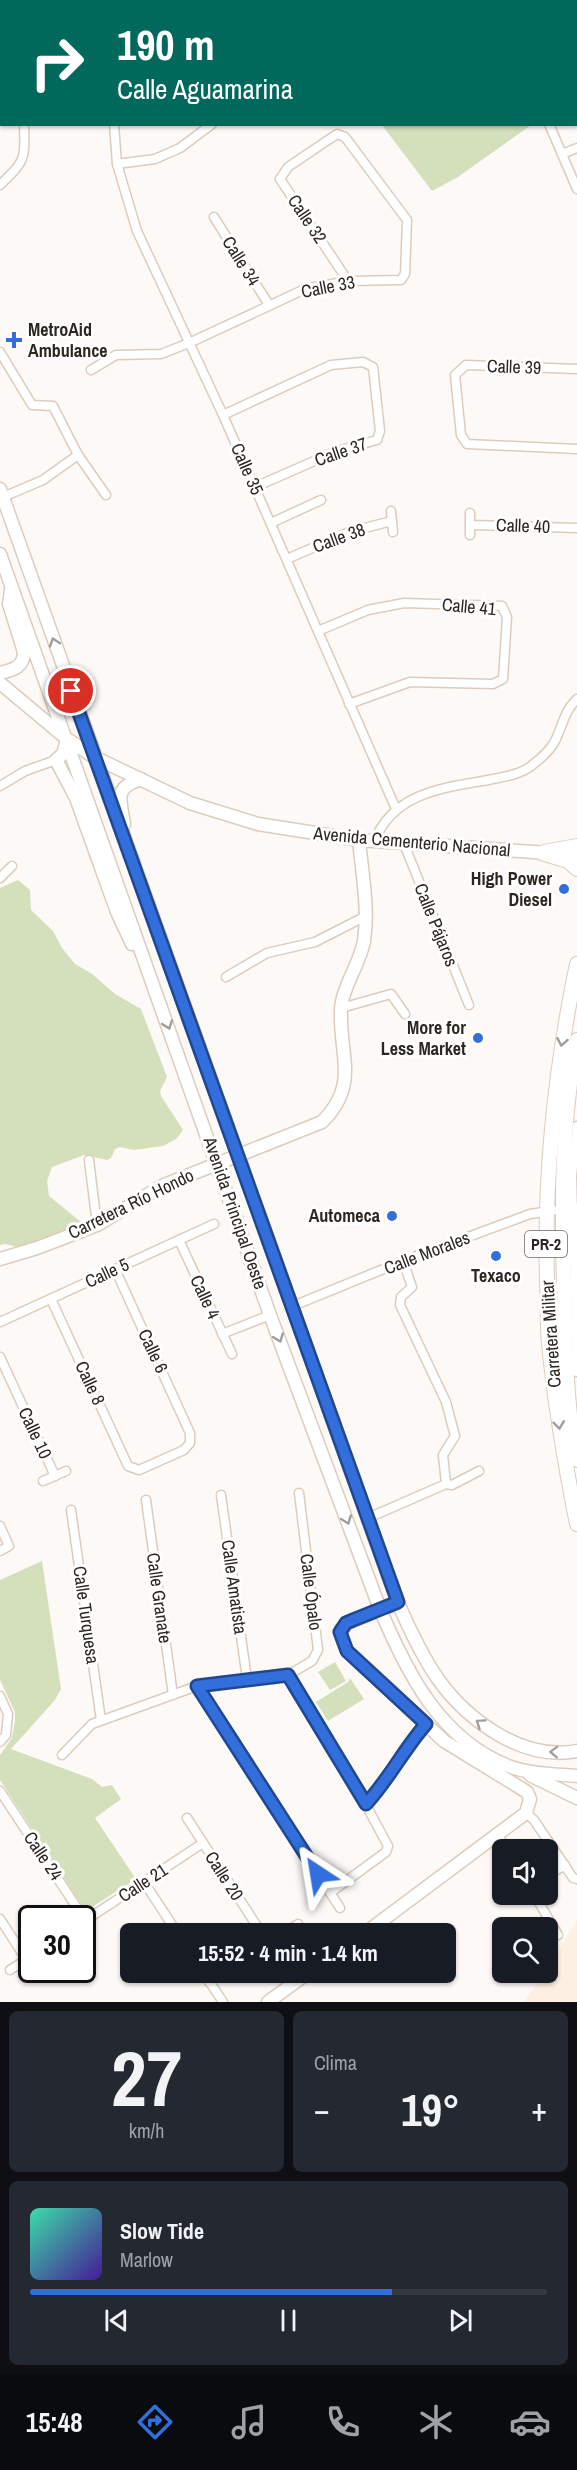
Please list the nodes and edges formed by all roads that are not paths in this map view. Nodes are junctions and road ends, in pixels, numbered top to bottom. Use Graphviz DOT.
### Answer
graph roads {
  1 [pos="24,126"];
  2 [pos="114,126"];
  3 [pos="209,126"];
  4 [pos="550,126"];
  5 [pos="577,148"];
  6 [pos="562,154"];
  7 [pos="117,164"];
  8 [pos="0,185"];
  9 [pos="577,189"];
  10 [pos="214,218"];
  11 [pos="406,240"];
  12 [pos="348,281"];
  13 [pos="269,305"];
  14 [pos="189,343"];
  15 [pos="0,352"];
  16 [pos="577,369"];
  17 [pos="91,370"];
  18 [pos="223,415"];
  19 [pos="577,449"];
  20 [pos="78,455"];
  21 [pos="255,487"];
  22 [pos="1,493"];
  23 [pos="106,495"];
  24 [pos="321,500"];
  25 [pos="391,511"];
  26 [pos="470,513"];
  27 [pos="392,521"];
  28 [pos="271,523"];
  29 [pos="470,525"];
  30 [pos="577,528"];
  31 [pos="393,532"];
  32 [pos="470,535"];
  33 [pos="0,554"];
  34 [pos="286,559"];
  35 [pos="11,586"];
  36 [pos="318,631"];
  37 [pos="0,673"];
  38 [pos="0,682"];
  39 [pos="577,699"];
  40 [pos="349,704"];
  41 [pos="67,739"];
  42 [pos="94,757"];
  43 [pos="56,760"];
  44 [pos="141,779"];
  45 [pos="1,785"];
  46 [pos="396,809"];
  47 [pos="358,840"];
  48 [pos="374,842"];
  49 [pos="404,844"];
  50 [pos="577,846"];
  51 [pos="128,852"];
  52 [pos="542,853"];
  53 [pos="577,855"];
  54 [pos="12,866"];
  55 [pos="577,869"];
  56 [pos="0,879"];
  57 [pos="366,916"];
  58 [pos="577,964"];
  59 [pos="148,969"];
  60 [pos="226,977"];
  61 [pos="469,1005"];
  62 [pos="341,1008"];
  63 [pos="405,1014"];
  64 [pos="577,1040"];
  65 [pos="577,1126"];
  66 [pos="237,1156"];
  67 [pos="89,1160"];
  68 [pos="217,1164"];
  69 [pos="572,1176"];
  70 [pos="577,1185"];
  71 [pos="570,1208"];
  72 [pos="546,1211"];
  73 [pos="214,1224"];
  74 [pos="97,1225"];
  75 [pos="179,1240"];
  76 [pos="0,1259"];
  77 [pos="403,1261"];
  78 [pos="115,1269"];
  79 [pos="51,1299"];
  80 [pos="293,1306"];
  81 [pos="270,1315"];
  82 [pos="0,1322"];
  83 [pos="222,1334"];
  84 [pos="232,1354"];
  85 [pos="0,1357"];
  86 [pos="577,1372"];
  87 [pos="577,1460"];
  88 [pos="128,1466"];
  89 [pos="66,1471"];
  90 [pos="479,1471"];
  91 [pos="55,1476"];
  92 [pos="43,1481"];
  93 [pos="446,1485"];
  94 [pos="299,1493"];
  95 [pos="221,1495"];
  96 [pos="146,1500"];
  97 [pos="71,1510"];
  98 [pos="368,1518"];
  99 [pos="577,1524"];
  100 [pos="0,1526"];
  101 [pos="0,1551"];
  102 [pos="398,1602"];
  103 [pos="380,1609"];
  104 [pos="288,1675"];
  105 [pos="247,1679"];
  106 [pos="197,1686"];
  107 [pos="173,1695"];
  108 [pos="0,1696"];
  109 [pos="101,1720"];
  110 [pos="426,1724"];
  111 [pos="0,1742"];
  112 [pos="577,1751"];
  113 [pos="62,1755"];
  114 [pos="510,1767"];
  115 [pos="577,1776"];
  116 [pos="0,1791"];
  117 [pos="577,1798"];
  118 [pos="366,1804"];
  119 [pos="526,1813"];
  120 [pos="187,1818"];
  121 [pos="498,1835"];
  122 [pos="500,1839"];
  123 [pos="203,1843"];
  124 [pos="565,1865"];
  125 [pos="558,1869"];
  126 [pos="577,1879"];
  127 [pos="144,1882"];
  128 [pos="330,1893"];
  129 [pos="74,1905"];
  130 [pos="340,1908"];
  131 [pos="96,1913"];
  132 [pos="0,1919"];
  133 [pos="171,1923"];
  134 [pos="255,1923"];
  135 [pos="379,1923"];
  136 [pos="18,1943"];
  137 [pos="18,1965"];
  138 [pos="10,1970"];
  139 [pos="210,1983"];
  140 [pos="294,1983"];
  141 [pos="223,2002"];
  142 [pos="268,2002"];
  1 -- 8 [label="street"];
  2 -- 7 [label="street, Calle 35"];
  3 -- 7 [label="street"];
  4 -- 6 [label="street"];
  5 -- 6 [label="street"];
  6 -- 9 [label="street"];
  7 -- 14 [label="street, Calle 35"];
  10 -- 13 [label="street, Calle 34"];
  11 -- 12 [label="street, Calle 33"];
  11 -- 12 [label="street, Calle 32"];
  12 -- 13 [label="street, Calle 33"];
  13 -- 14 [label="street, Calle 33"];
  14 -- 17 [label="street, Calle 33"];
  14 -- 18 [label="street, Calle 35"];
  15 -- 20 [label="street"];
  16 -- 19 [label="street, Calle 39"];
  18 -- 21 [label="street, Calle 35"];
  18 -- 21 [label="street, Calle 37"];
  20 -- 22 [label="street"];
  20 -- 23 [label="street"];
  21 -- 28 [label="street, Calle 35"];
  42 -- 22 [label="main road, Avenida Principal Oeste, one-way"];
  24 -- 28 [label="street"];
  25 -- 27 [label="street"];
  26 -- 29 [label="street"];
  27 -- 31 [label="street"];
  27 -- 34 [label="street, Calle 38"];
  28 -- 34 [label="street, Calle 35"];
  29 -- 30 [label="street, Calle 40"];
  29 -- 32 [label="street"];
  33 -- 35 [label="main road, Avenida Principal Oeste"];
  34 -- 36 [label="street, Calle 35"];
  35 -- 37 [label="main road"];
  35 -- 41 [label="main road, Avenida Principal Oeste"];
  36 -- 40 [label="street, Calle 35"];
  36 -- 40 [label="street, Calle 41"];
  38 -- 41 [label="main road, Avenida Cementerio Nacional"];
  39 -- 46 [label="street"];
  40 -- 46 [label="street, Calle 35"];
  41 -- 42 [label="main road, Avenida Cementerio Nacional"];
  41 -- 43 [label="main road"];
  41 -- 59 [label="main road, Avenida Principal Oeste"];
  42 -- 44 [label="main road, Avenida Cementerio Nacional"];
  42 -- 51 [label="main road, Avenida Principal Oeste"];
  43 -- 45 [label="street"];
  43 -- 59 [label="main road"];
  44 -- 47 [label="main road, Avenida Cementerio Nacional"];
  44 -- 51 [label="main road"];
  46 -- 48 [label="street"];
  47 -- 48 [label="main road, Avenida Cementerio Nacional"];
  47 -- 57 [label="main road, Carretera Río Hondo"];
  48 -- 49 [label="main road, Avenida Cementerio Nacional"];
  49 -- 52 [label="main road, Avenida Cementerio Nacional"];
  49 -- 61 [label="street, Calle Pájaros"];
  50 -- 52 [label="main road"];
  51 -- 66 [label="main road, Avenida Principal Oeste"];
  52 -- 53 [label="main road, Avenida Cementerio Nacional"];
  52 -- 55 [label="main road"];
  54 -- 56 [label="street"];
  57 -- 60 [label="street"];
  57 -- 62 [label="main road, Carretera Río Hondo"];
  58 -- 72 [label="main road, Carretera Militar / PR-2, one-way"];
  59 -- 68 [label="main road, Avenida Principal Oeste, one-way"];
  62 -- 63 [label="street"];
  62 -- 66 [label="main road, Carretera Río Hondo"];
  64 -- 71 [label="main road, Carretera Militar / PR-2"];
  65 -- 69 [label="street"];
  66 -- 68 [label="main road, Carretera Río Hondo"];
  66 -- 80 [label="main road, Avenida Principal Oeste"];
  67 -- 74 [label="street"];
  68 -- 74 [label="main road, Carretera Río Hondo"];
  68 -- 81 [label="main road, Avenida Principal Oeste"];
  69 -- 70 [label="street"];
  69 -- 71 [label="street"];
  71 -- 72 [label="street, Calle Morales"];
  71 -- 86 [label="street"];
  71 -- 87 [label="main road, Carretera Militar / PR-2"];
  72 -- 77 [label="street, Calle Morales"];
  72 -- 99 [label="main road, Carretera Militar / PR-2, one-way"];
  73 -- 75 [label="street, Calle 5"];
  74 -- 76 [label="main road, Carretera Río Hondo"];
  75 -- 78 [label="street, Calle 5"];
  75 -- 83 [label="street, Calle 4"];
  77 -- 80 [label="street, Calle Morales"];
  77 -- 93 [label="street"];
  78 -- 79 [label="street, Calle 5"];
  78 -- 88 [label="street, Calle 6"];
  79 -- 82 [label="street, Calle 5"];
  79 -- 88 [label="street, Calle 8"];
  80 -- 98 [label="main road, Avenida Principal Oeste"];
  81 -- 83 [label="street"];
  81 -- 103 [label="main road, Avenida Principal Oeste, one-way"];
  83 -- 84 [label="street, Calle 4"];
  85 -- 91 [label="street, Calle 10"];
  89 -- 91 [label="street"];
  90 -- 93 [label="street"];
  91 -- 92 [label="street"];
  93 -- 98 [label="street"];
  94 -- 104 [label="street, Calle Ópalo"];
  95 -- 105 [label="street, Calle Amatista"];
  96 -- 107 [label="street, Calle Granate"];
  97 -- 109 [label="street, Calle Turquesa"];
  98 -- 102 [label="main road, Avenida Principal Oeste"];
  100 -- 101 [label="street"];
  102 -- 103 [label="main road"];
  112 -- 102 [label="main road, Avenida Principal Oeste, one-way"];
  103 -- 110 [label="main road"];
  103 -- 114 [label="main road, Avenida Principal Oeste"];
  104 -- 105 [label="street"];
  104 -- 118 [label="street"];
  105 -- 106 [label="street"];
  106 -- 107 [label="street"];
  106 -- 128 [label="street"];
  107 -- 109 [label="street"];
  108 -- 111 [label="street"];
  109 -- 113 [label="street"];
  110 -- 118 [label="street"];
  110 -- 119 [label="main road"];
  114 -- 115 [label="main road, Avenida Principal Oeste"];
  114 -- 117 [label="main road"];
  116 -- 129 [label="street, Calle 24"];
  118 -- 128 [label="street"];
  119 -- 121 [label="main road"];
  119 -- 124 [label="street"];
  120 -- 123 [label="street, Calle 20"];
  121 -- 122 [label="street"];
  121 -- 135 [label="main road"];
  123 -- 127 [label="street, Calle 21"];
  123 -- 134 [label="street, Calle 20"];
  124 -- 125 [label="street"];
  124 -- 126 [label="street"];
  127 -- 131 [label="street, Calle 21"];
  127 -- 133 [label="street"];
  128 -- 130 [label="street"];
  132 -- 136 [label="street"];
  137 -- 138 [label="street"];
  139 -- 141 [label="street"];
  140 -- 142 [label="main road"];
}
